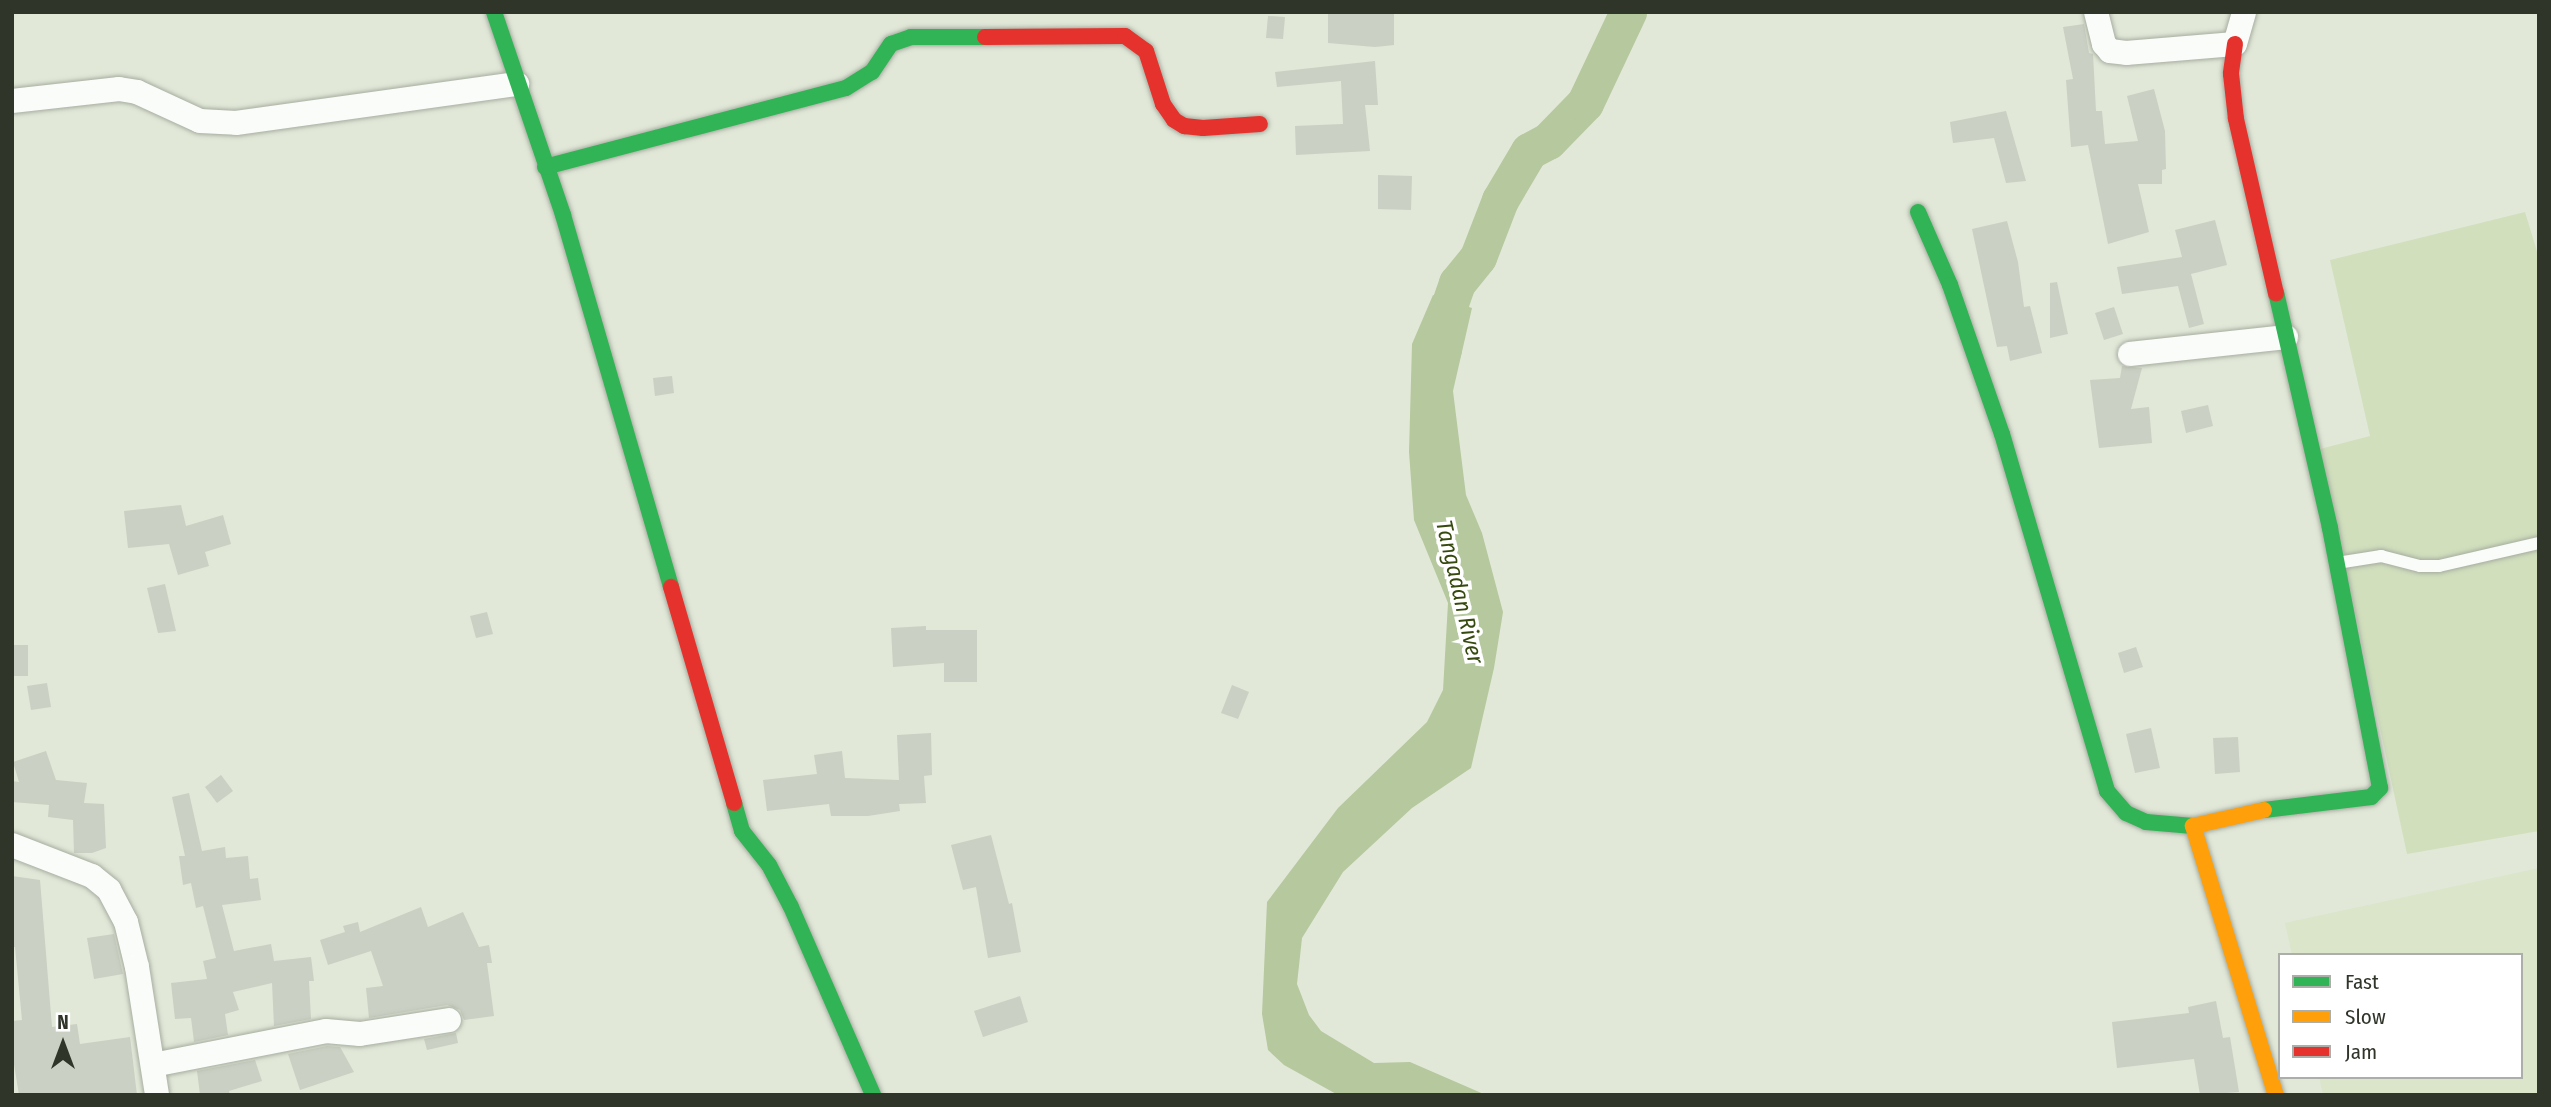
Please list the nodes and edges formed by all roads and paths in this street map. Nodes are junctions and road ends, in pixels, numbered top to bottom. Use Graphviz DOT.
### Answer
graph roads {
  1 [pos="494,12"];
  2 [pos="2096,12"];
  3 [pos="2244,12"];
  4 [pos="2235,44"];
  5 [pos="517,84"];
  6 [pos="12,101"];
  7 [pos="1260,124"];
  8 [pos="545,167"];
  9 [pos="1918,212"];
  10 [pos="2286,337"];
  11 [pos="2130,354"];
  12 [pos="2539,543"];
  13 [pos="2337,564"];
  14 [pos="2193,826"];
  15 [pos="12,845"];
  16 [pos="449,1020"];
  17 [pos="153,1065"];
  18 [pos="157,1095"];
  19 [pos="873,1095"];
  20 [pos="2276,1095"];
  1 -- 5 [label="street"];
  2 -- 4 [label="street"];
  3 -- 4 [label="street"];
  4 -- 10 [label="street"];
  5 -- 6 [label="street"];
  5 -- 8 [label="street"];
  7 -- 8 [label="street"];
  8 -- 19 [label="street"];
  9 -- 14 [label="street"];
  10 -- 11 [label="street"];
  10 -- 13 [label="street"];
  12 -- 13 [label="lane"];
  13 -- 14 [label="street"];
  14 -- 20 [label="street"];
  15 -- 17 [label="street"];
  16 -- 17 [label="street"];
  17 -- 18 [label="street"];
}
